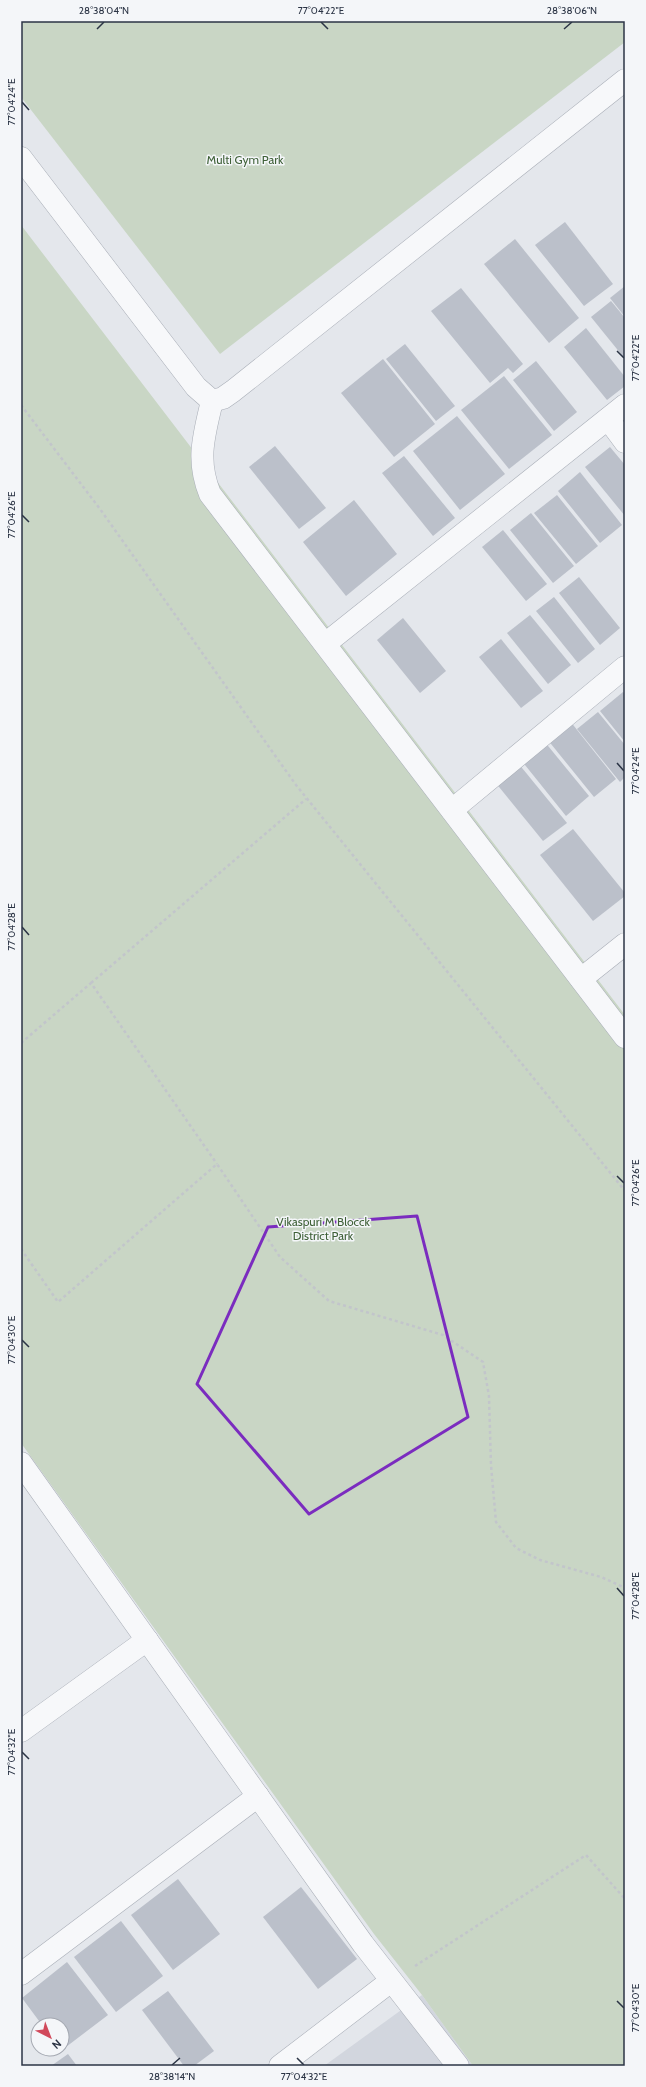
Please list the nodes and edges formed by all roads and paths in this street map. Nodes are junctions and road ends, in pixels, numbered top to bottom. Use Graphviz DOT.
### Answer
graph roads {
  1 [pos="625,80"];
  2 [pos="21,158"];
  3 [pos="212,401"];
  4 [pos="21,405"];
  5 [pos="625,405"];
  6 [pos="608,419"];
  7 [pos="625,442"];
  8 [pos="325,644"];
  9 [pos="625,666"];
  10 [pos="306,799"];
  11 [pos="452,810"];
  12 [pos="625,944"];
  13 [pos="581,979"];
  14 [pos="91,983"];
  15 [pos="625,1037"];
  16 [pos="21,1043"];
  17 [pos="217,1164"];
  18 [pos="625,1190"];
  19 [pos="21,1249"];
  20 [pos="21,1463"];
  21 [pos="625,1588"];
  22 [pos="147,1640"];
  23 [pos="21,1731"];
  24 [pos="258,1796"];
  25 [pos="625,1899"];
  26 [pos="21,1974"];
  27 [pos="391,1981"];
  28 [pos="280,2066"];
  29 [pos="458,2066"];
  1 -- 3 [label="street"];
  2 -- 3 [label="street"];
  3 -- 8 [label="street"];
  4 -- 10 [label="path"];
  5 -- 6 [label="street"];
  6 -- 7 [label="street"];
  6 -- 8 [label="street"];
  8 -- 11 [label="street"];
  9 -- 11 [label="street"];
  10 -- 14 [label="path"];
  10 -- 18 [label="path"];
  11 -- 13 [label="street"];
  12 -- 13 [label="street"];
  13 -- 15 [label="street"];
  14 -- 16 [label="path"];
  14 -- 17 [label="path"];
  17 -- 19 [label="path"];
  17 -- 21 [label="path"];
  20 -- 22 [label="street"];
  22 -- 23 [label="street"];
  22 -- 24 [label="street"];
  24 -- 26 [label="street"];
  24 -- 27 [label="street"];
  25 -- 27 [label="path"];
  27 -- 28 [label="street"];
  27 -- 29 [label="street"];
}
